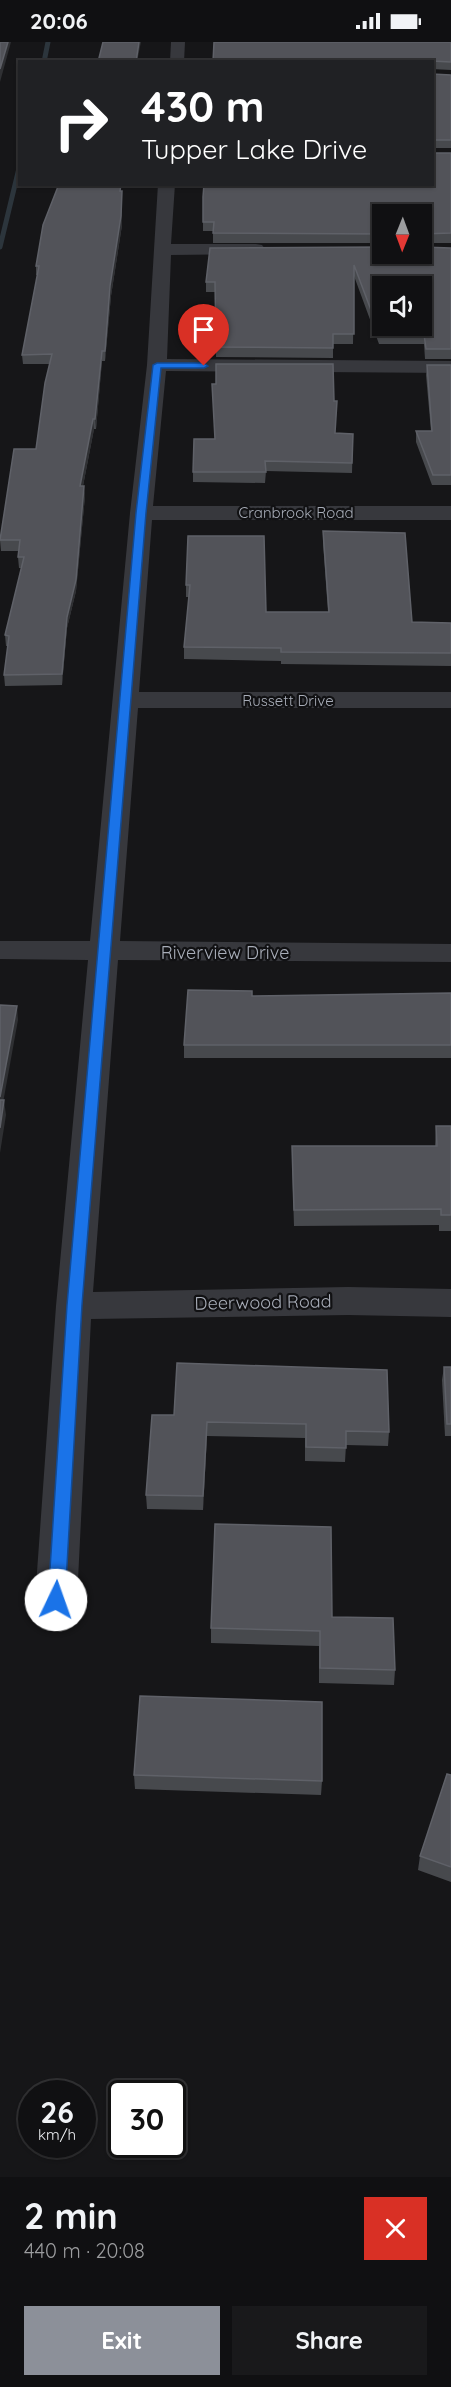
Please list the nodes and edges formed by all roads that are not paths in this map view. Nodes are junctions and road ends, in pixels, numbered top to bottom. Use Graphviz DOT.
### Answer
graph roads {
  1 [pos="178,42"];
  2 [pos="177,60"];
  3 [pos="167,186"];
  4 [pos="162,249"];
  5 [pos="274,249"];
  6 [pos="157,365"];
  7 [pos="451,367"];
  8 [pos="141,513"];
  9 [pos="451,513"];
  10 [pos="125,700"];
  11 [pos="451,700"];
  12 [pos="0,950"];
  13 [pos="105,951"];
  14 [pos="451,953"];
  15 [pos="451,1303"];
  16 [pos="74,1305"];
  17 [pos="56,1600"];
  1 -- 2 [label="street"];
  3 -- 4 [label="street"];
  4 -- 5 [label="street"];
  4 -- 6 [label="street"];
  6 -- 7 [label="street"];
  6 -- 8 [label="street"];
  8 -- 9 [label="street, Cranbrook Road"];
  8 -- 10 [label="street"];
  10 -- 11 [label="street, Russett Drive"];
  10 -- 13 [label="street"];
  12 -- 13 [label="street, Riverview Drive"];
  13 -- 14 [label="street, Riverview Drive"];
  13 -- 16 [label="street"];
  15 -- 16 [label="street, Deerwood Road"];
  16 -- 17 [label="street"];
}
